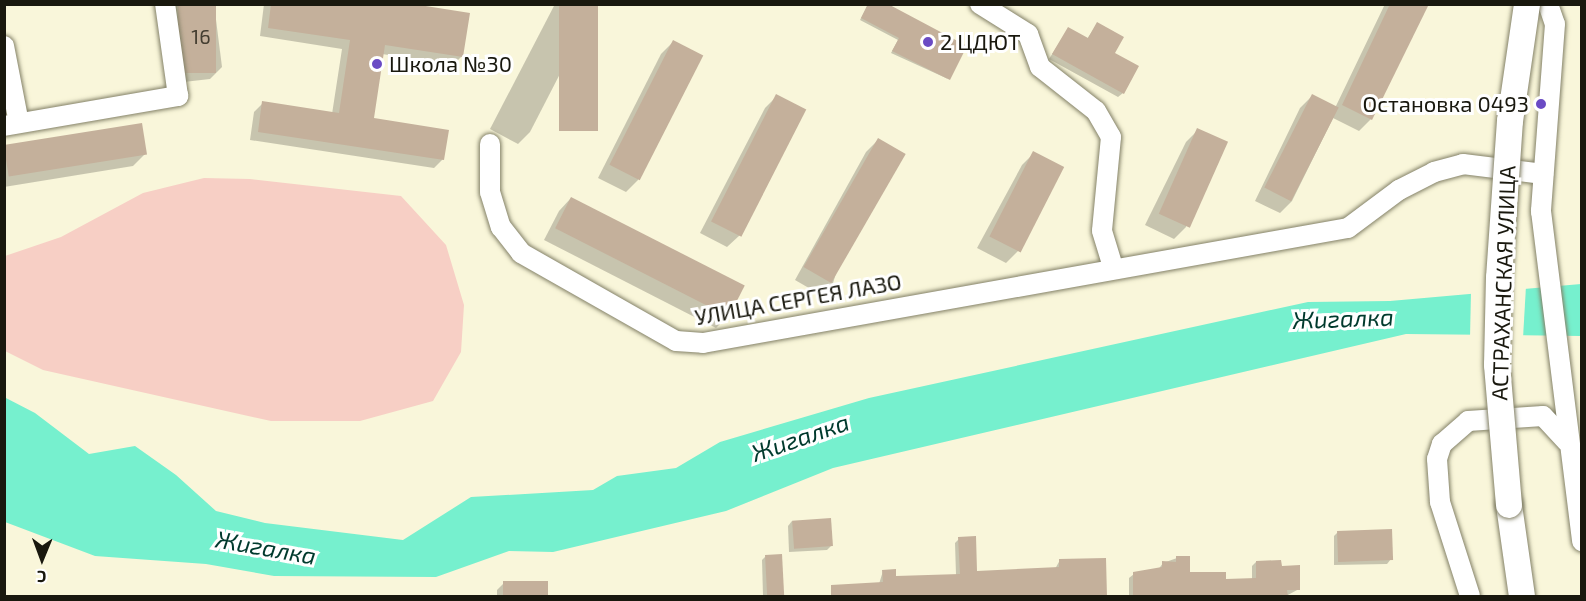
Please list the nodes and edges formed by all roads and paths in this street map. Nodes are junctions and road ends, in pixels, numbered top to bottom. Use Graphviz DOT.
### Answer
graph roads {
  1 [pos="165,4"];
  2 [pos="980,4"];
  3 [pos="1527,4"];
  4 [pos="1548,4"];
  5 [pos="4,46"];
  6 [pos="12,124"];
  7 [pos="489,144"];
  8 [pos="1543,174"];
  9 [pos="1113,267"];
  10 [pos="1558,360"];
  11 [pos="1544,416"];
  12 [pos="1568,444"];
  13 [pos="1581,541"];
  14 [pos="1470,597"];
  15 [pos="1522,597"];
  1 -- 6 [label="street"];
  2 -- 9 [label="street"];
  3 -- 15 [label="main road, АСТРАХАНСКАЯ УЛИЦА, bridge"];
  4 -- 8 [label="street"];
  5 -- 6 [label="street"];
  7 -- 9 [label="street, УЛИЦА СЕРГЕЯ ЛАЗО"];
  8 -- 9 [label="street, УЛИЦА СЕРГЕЯ ЛАЗО"];
  8 -- 10 [label="street"];
  10 -- 11 [label="street"];
  10 -- 12 [label="street"];
  11 -- 12 [label="street"];
  11 -- 14 [label="street"];
  12 -- 13 [label="street"];
}
